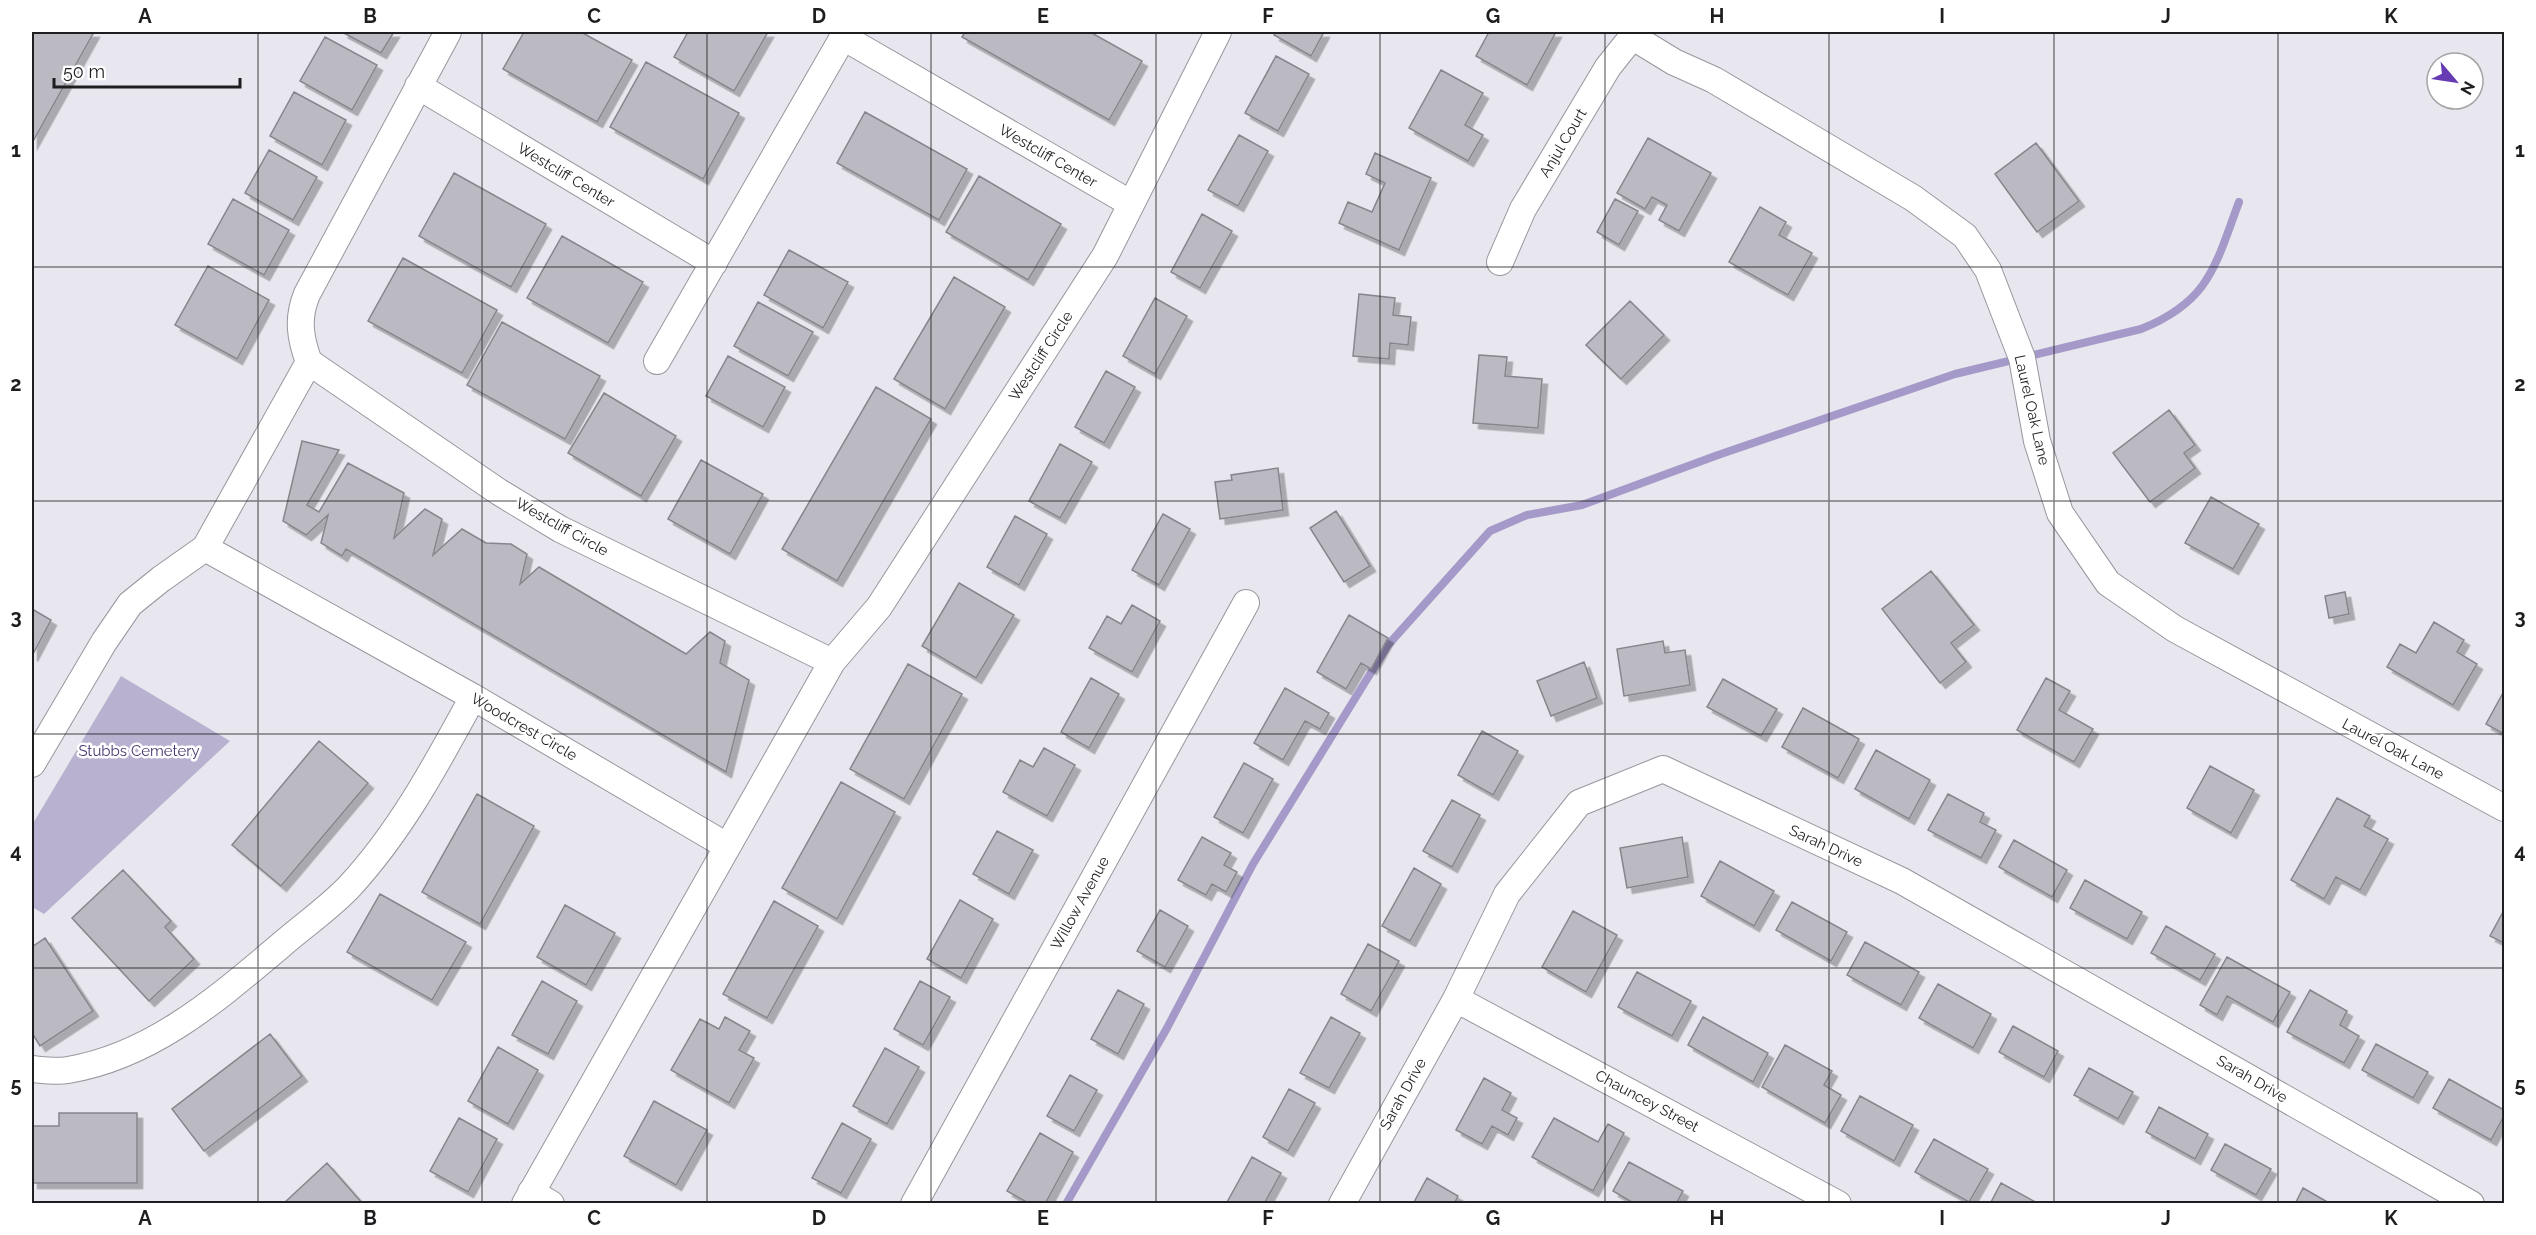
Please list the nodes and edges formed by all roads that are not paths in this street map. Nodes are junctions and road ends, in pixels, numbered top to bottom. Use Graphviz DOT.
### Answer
graph roads {
  1 [pos="448,32"];
  2 [pos="1218,32"];
  3 [pos="844,34"];
  4 [pos="1635,34"];
  5 [pos="418,87"];
  6 [pos="1130,203"];
  7 [pos="1500,262"];
  8 [pos="714,263"];
  9 [pos="657,361"];
  10 [pos="309,362"];
  11 [pos="205,548"];
  12 [pos="1246,603"];
  13 [pos="832,662"];
  14 [pos="473,697"];
  15 [pos="32,764"];
  16 [pos="2505,808"];
  17 [pos="727,846"];
  18 [pos="1456,999"];
  19 [pos="32,1069"];
  20 [pos="536,1200"];
  21 [pos="914,1203"];
  22 [pos="1342,1203"];
  23 [pos="1838,1203"];
  24 [pos="2471,1203"];
  1 -- 5 [label="street"];
  2 -- 6 [label="street, Westcliff Circle"];
  3 -- 6 [label="street, Westcliff Center"];
  3 -- 8 [label="street, Westcliff Center"];
  4 -- 7 [label="street, Anjul Court"];
  4 -- 16 [label="street, Laurel Oak Lane"];
  5 -- 8 [label="street, Westcliff Center"];
  5 -- 10 [label="street"];
  6 -- 13 [label="street, Westcliff Circle"];
  8 -- 9 [label="street, Westcliff Center"];
  10 -- 11 [label="street"];
  10 -- 13 [label="street, Westcliff Circle"];
  11 -- 14 [label="street, Woodcrest Circle"];
  11 -- 15 [label="street"];
  12 -- 21 [label="street, Willow Avenue"];
  13 -- 17 [label="street, Westcliff Circle"];
  14 -- 17 [label="street, Woodcrest Circle"];
  14 -- 19 [label="street"];
  17 -- 20 [label="street"];
  18 -- 22 [label="street, Sarah Drive"];
  18 -- 23 [label="street, Chauncey Street"];
  18 -- 24 [label="street, Sarah Drive"];
}
